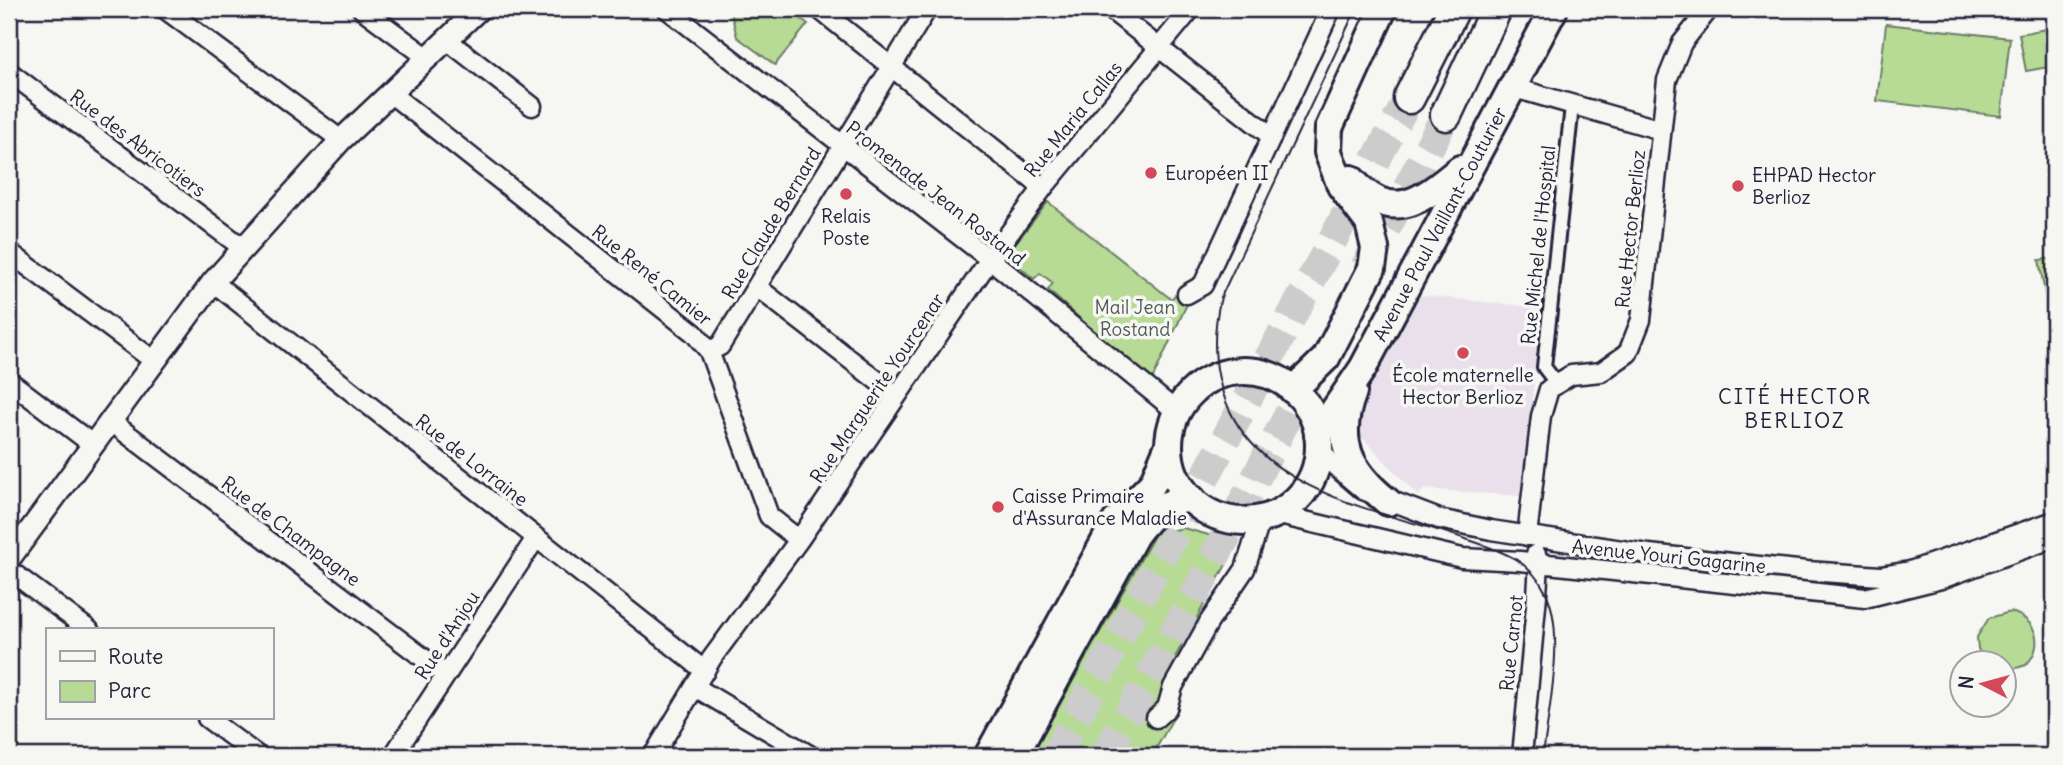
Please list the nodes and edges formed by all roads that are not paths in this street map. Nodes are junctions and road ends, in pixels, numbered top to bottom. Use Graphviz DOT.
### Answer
graph roads {
  1 [pos="165,9"];
  2 [pos="362,9"];
  3 [pos="479,9"];
  4 [pos="667,9"];
  5 [pos="819,9"];
  6 [pos="927,9"];
  7 [pos="1110,9"];
  8 [pos="1191,9"];
  9 [pos="1331,9"];
  10 [pos="1383,9"];
  11 [pos="1454,9"];
  12 [pos="1496,9"];
  13 [pos="1554,9"];
  14 [pos="1709,9"];
  15 [pos="447,40"];
  16 [pos="1158,48"];
  17 [pos="428,58"];
  18 [pos="892,67"];
  19 [pos="1357,69"];
  20 [pos="9,72"];
  21 [pos="1511,87"];
  22 [pos="390,93"];
  23 [pos="1409,98"];
  24 [pos="532,106"];
  25 [pos="1572,106"];
  26 [pos="1446,114"];
  27 [pos="1661,131"];
  28 [pos="1271,136"];
  29 [pos="341,139"];
  30 [pos="842,147"];
  31 [pos="1471,161"];
  32 [pos="1043,188"];
  33 [pos="243,248"];
  34 [pos="9,252"];
  35 [pos="990,259"];
  36 [pos="213,282"];
  37 [pos="757,288"];
  38 [pos="1187,294"];
  39 [pos="709,351"];
  40 [pos="153,360"];
  41 [pos="1363,368"];
  42 [pos="9,381"];
  43 [pos="1557,384"];
  44 [pos="1293,390"];
  45 [pos="897,396"];
  46 [pos="1177,412"];
  47 [pos="110,421"];
  48 [pos="1318,439"];
  49 [pos="92,444"];
  50 [pos="1169,445"];
  51 [pos="1192,499"];
  52 [pos="1388,502"];
  53 [pos="2054,510"];
  54 [pos="1268,517"];
  55 [pos="2054,521"];
  56 [pos="1527,536"];
  57 [pos="536,538"];
  58 [pos="2054,538"];
  59 [pos="799,540"];
  60 [pos="9,559"];
  61 [pos="1539,563"];
  62 [pos="9,570"];
  63 [pos="1807,570"];
  64 [pos="86,628"];
  65 [pos="705,671"];
  66 [pos="446,675"];
  67 [pos="695,687"];
  68 [pos="1156,718"];
  69 [pos="210,720"];
  70 [pos="258,756"];
  71 [pos="393,756"];
  72 [pos="653,756"];
  73 [pos="811,756"];
  74 [pos="988,756"];
  75 [pos="1014,756"];
  76 [pos="1522,756"];
  1 -- 29 [label="street"];
  2 -- 17 [label="street"];
  3 -- 15 [label="street"];
  4 -- 30 [label="street, Promenade Jean Rostand"];
  5 -- 18 [label="street"];
  6 -- 18 [label="street, Rue Claude Bernard"];
  7 -- 16 [label="street"];
  8 -- 16 [label="street, Rue Maria Callas"];
  9 -- 28 [label="street"];
  10 -- 19 [label="main road, Avenue Paul Vaillant-Couturier"];
  11 -- 23 [label="highway"];
  12 -- 26 [label="highway"];
  13 -- 21 [label="main road, Avenue Paul Vaillant-Couturier"];
  14 -- 27 [label="street, Rue Hector Berlioz"];
  15 -- 17 [label="street"];
  15 -- 24 [label="street"];
  16 -- 28 [label="street"];
  16 -- 32 [label="street, Rue Maria Callas"];
  17 -- 22 [label="street"];
  18 -- 30 [label="street, Rue Claude Bernard"];
  18 -- 32 [label="street"];
  19 -- 31 [label="main road"];
  19 -- 44 [label="main road, Avenue Paul Vaillant-Couturier"];
  20 -- 33 [label="street, Rue des Abricotiers"];
  21 -- 25 [label="street"];
  21 -- 31 [label="main road, Avenue Paul Vaillant-Couturier"];
  22 -- 29 [label="street"];
  22 -- 39 [label="street, Rue René Camier"];
  25 -- 27 [label="street"];
  25 -- 43 [label="street, Rue Michel de l'Hospital"];
  27 -- 43 [label="street, Rue Hector Berlioz"];
  28 -- 38 [label="street"];
  29 -- 33 [label="street"];
  30 -- 35 [label="street, Promenade Jean Rostand"];
  30 -- 37 [label="street, Rue Claude Bernard"];
  31 -- 41 [label="main road, Avenue Paul Vaillant-Couturier"];
  32 -- 35 [label="street, Rue Maria Callas"];
  33 -- 36 [label="street"];
  34 -- 40 [label="street"];
  35 -- 45 [label="street, Rue Marguerite Yourcenar"];
  35 -- 46 [label="street, Promenade Jean Rostand"];
  36 -- 40 [label="street"];
  36 -- 57 [label="street, Rue de Lorraine"];
  37 -- 39 [label="street, Rue Claude Bernard"];
  37 -- 45 [label="street"];
  39 -- 59 [label="street, Rue René Camier"];
  40 -- 47 [label="street"];
  41 -- 48 [label="main road, Avenue Paul Vaillant-Couturier"];
  41 -- 52 [label="main road"];
  42 -- 49 [label="street"];
  43 -- 56 [label="street"];
  44 -- 46 [label="main road"];
  44 -- 48 [label="main road"];
  45 -- 59 [label="street, Rue Marguerite Yourcenar"];
  46 -- 50 [label="main road"];
  47 -- 49 [label="street"];
  47 -- 66 [label="street, Rue de Champagne"];
  48 -- 52 [label="street, Avenue Youri Gagarine"];
  48 -- 54 [label="main road, Avenue Paul Vaillant-Couturier"];
  49 -- 60 [label="street"];
  50 -- 51 [label="main road"];
  50 -- 74 [label="main road"];
  51 -- 54 [label="main road"];
  51 -- 75 [label="main road"];
  52 -- 56 [label="street, Avenue Youri Gagarine"];
  53 -- 63 [label="street"];
  54 -- 61 [label="street, Avenue Youri Gagarine"];
  54 -- 68 [label="street"];
  55 -- 63 [label="street, Avenue Youri Gagarine"];
  56 -- 61 [label="street, Rue Carnot"];
  56 -- 63 [label="street, Avenue Youri Gagarine"];
  57 -- 65 [label="street, Rue de Lorraine"];
  57 -- 66 [label="street, Rue d'Anjou"];
  58 -- 61 [label="street, Avenue Youri Gagarine"];
  59 -- 65 [label="street"];
  61 -- 76 [label="street, Rue Carnot"];
  62 -- 64 [label="street"];
  65 -- 67 [label="street"];
  66 -- 71 [label="street, Rue d'Anjou"];
  67 -- 72 [label="street"];
  67 -- 73 [label="street"];
  69 -- 70 [label="street"];
}
